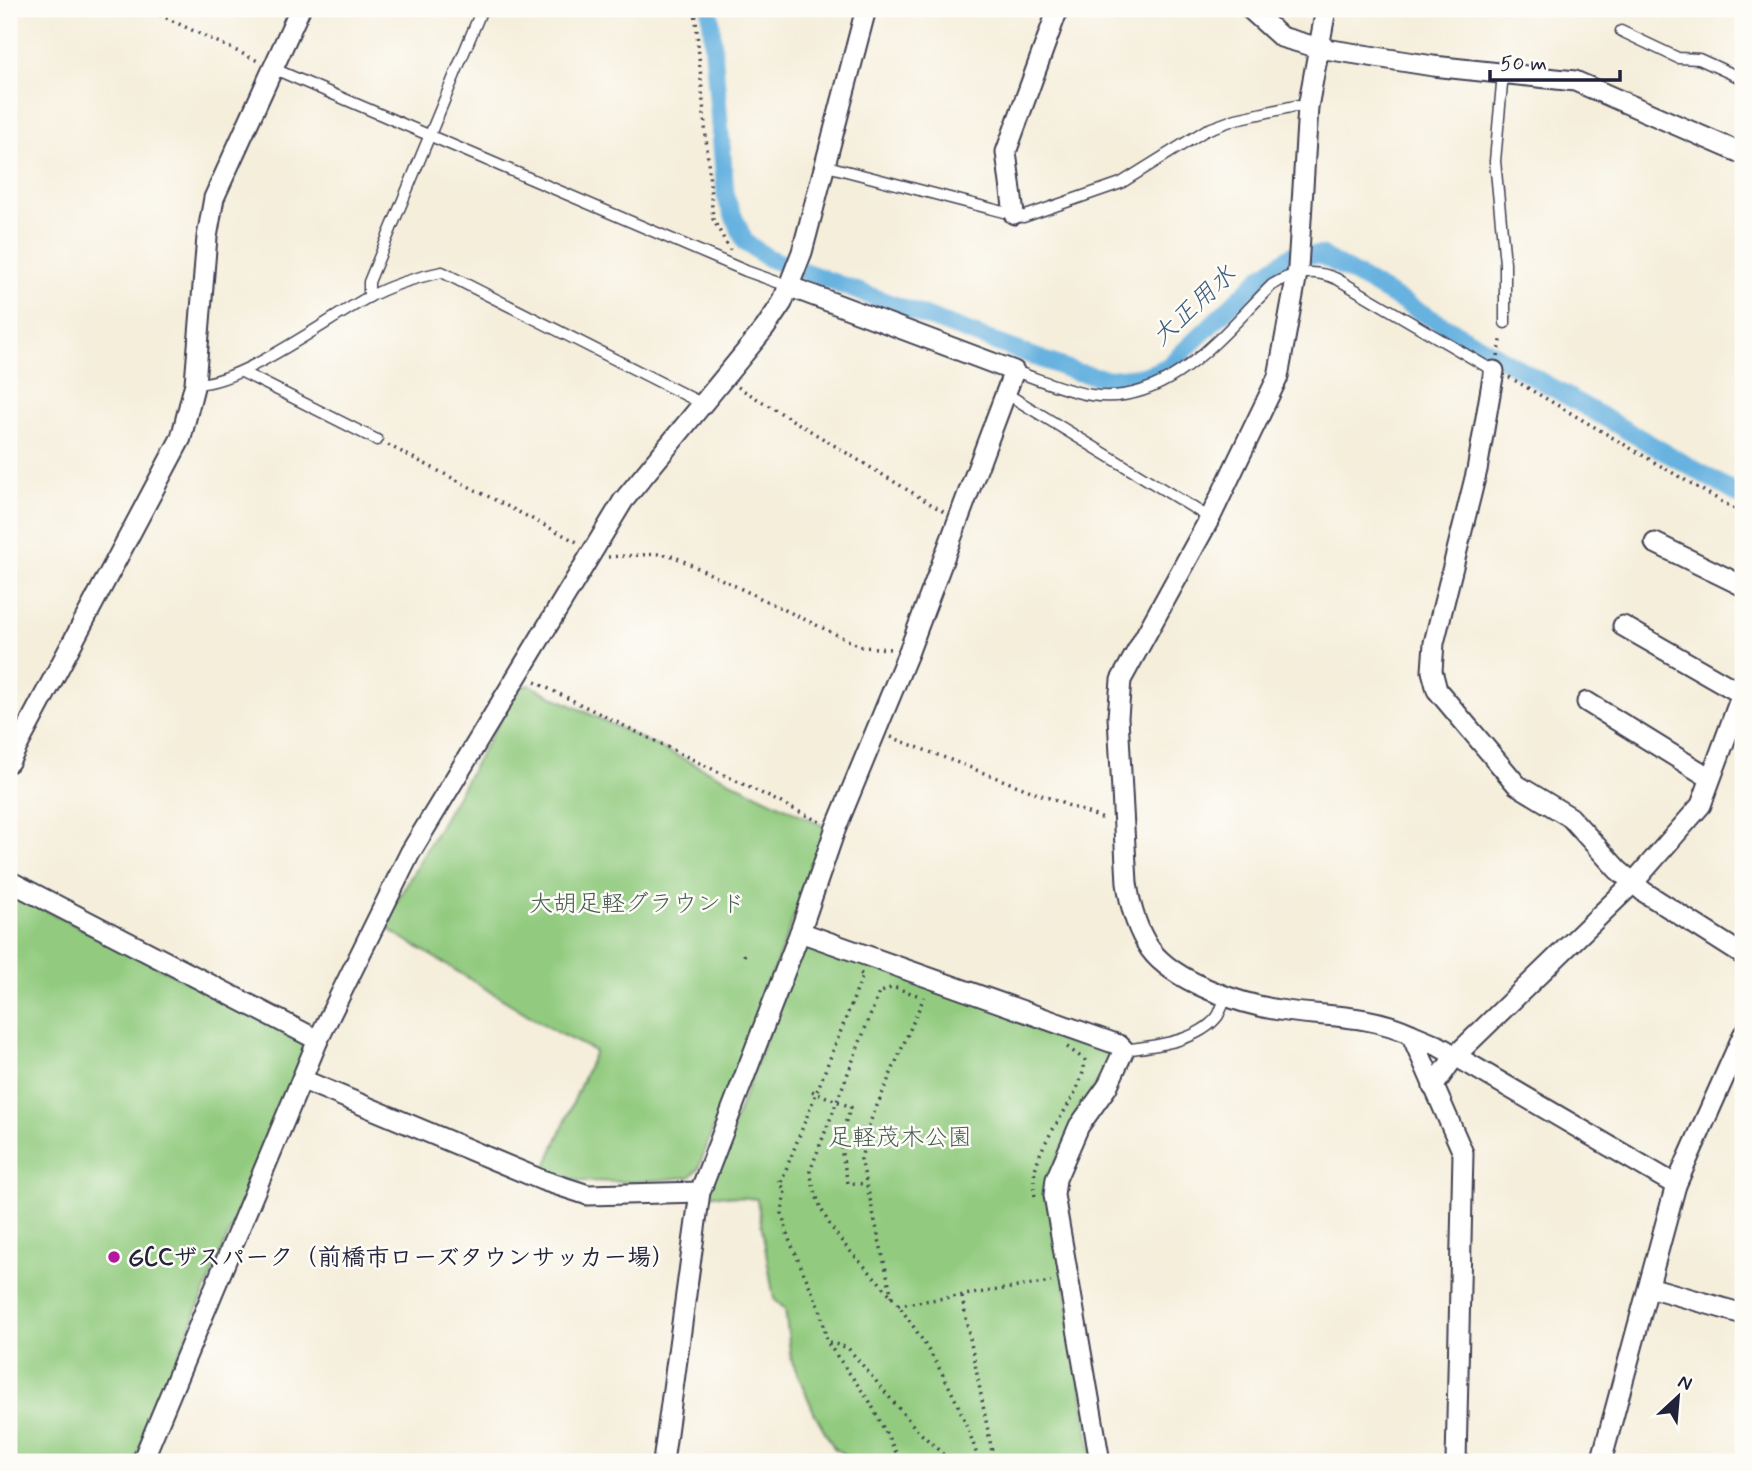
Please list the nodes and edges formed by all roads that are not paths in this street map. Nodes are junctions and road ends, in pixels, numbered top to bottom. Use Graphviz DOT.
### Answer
graph roads {
  1 [pos="300,9"];
  2 [pos="482,9"];
  3 [pos="866,9"];
  4 [pos="1058,9"];
  5 [pos="1250,9"];
  6 [pos="1326,9"];
  7 [pos="1621,31"];
  8 [pos="1319,48"];
  9 [pos="272,68"];
  10 [pos="1503,73"];
  11 [pos="1743,79"];
  12 [pos="1308,107"];
  13 [pos="429,137"];
  14 [pos="1743,153"];
  15 [pos="822,165"];
  16 [pos="1014,214"];
  17 [pos="1298,271"];
  18 [pos="790,283"];
  19 [pos="369,297"];
  20 [pos="1505,323"];
  21 [pos="1495,367"];
  22 [pos="1014,370"];
  23 [pos="242,372"];
  24 [pos="195,383"];
  25 [pos="1007,394"];
  26 [pos="703,404"];
  27 [pos="377,439"];
  28 [pos="1210,518"];
  29 [pos="1655,542"];
  30 [pos="1743,586"];
  31 [pos="1623,626"];
  32 [pos="1743,693"];
  33 [pos="1587,702"];
  34 [pos="9,762"];
  35 [pos="1710,778"];
  36 [pos="9,881"];
  37 [pos="1633,883"];
  38 [pos="800,932"];
  39 [pos="1743,956"];
  40 [pos="1226,996"];
  41 [pos="1411,1034"];
  42 [pos="1743,1035"];
  43 [pos="318,1040"];
  44 [pos="1124,1050"];
  45 [pos="1455,1056"];
  46 [pos="303,1080"];
  47 [pos="1433,1087"];
  48 [pos="1676,1185"];
  49 [pos="700,1192"];
  50 [pos="1649,1287"];
  51 [pos="1743,1314"];
  52 [pos="142,1462"];
  53 [pos="663,1462"];
  54 [pos="1100,1462"];
  55 [pos="1456,1462"];
  56 [pos="1601,1462"];
  1 -- 9 [label="street"];
  2 -- 13 [label="lane"];
  3 -- 15 [label="street"];
  4 -- 16 [label="street"];
  5 -- 8 [label="street"];
  6 -- 8 [label="street"];
  7 -- 11 [label="lane"];
  8 -- 10 [label="street"];
  8 -- 12 [label="street"];
  9 -- 13 [label="lane"];
  9 -- 24 [label="street"];
  10 -- 14 [label="street"];
  10 -- 20 [label="lane"];
  12 -- 16 [label="lane"];
  12 -- 17 [label="street"];
  13 -- 18 [label="lane"];
  13 -- 19 [label="lane"];
  15 -- 16 [label="lane"];
  15 -- 18 [label="street"];
  17 -- 21 [label="lane"];
  17 -- 22 [label="lane"];
  17 -- 28 [label="street"];
  18 -- 22 [label="street"];
  18 -- 26 [label="street"];
  19 -- 23 [label="lane"];
  19 -- 26 [label="lane"];
  21 -- 37 [label="street"];
  22 -- 25 [label="street"];
  23 -- 24 [label="lane"];
  23 -- 27 [label="lane"];
  24 -- 34 [label="street"];
  25 -- 28 [label="lane"];
  25 -- 38 [label="street"];
  26 -- 43 [label="street"];
  28 -- 40 [label="street"];
  29 -- 30 [label="street"];
  31 -- 32 [label="street"];
  32 -- 35 [label="street"];
  33 -- 35 [label="street"];
  35 -- 37 [label="street"];
  36 -- 43 [label="street"];
  37 -- 39 [label="street"];
  37 -- 45 [label="street"];
  38 -- 44 [label="street"];
  38 -- 49 [label="street"];
  40 -- 41 [label="street"];
  40 -- 44 [label="lane"];
  41 -- 45 [label="street"];
  41 -- 47 [label="street"];
  42 -- 48 [label="street"];
  43 -- 46 [label="street"];
  44 -- 54 [label="street"];
  45 -- 47 [label="street"];
  45 -- 48 [label="street"];
  46 -- 49 [label="street"];
  46 -- 52 [label="street"];
  47 -- 55 [label="street"];
  48 -- 50 [label="street"];
  49 -- 53 [label="street"];
  50 -- 51 [label="street"];
  50 -- 56 [label="street"];
}
